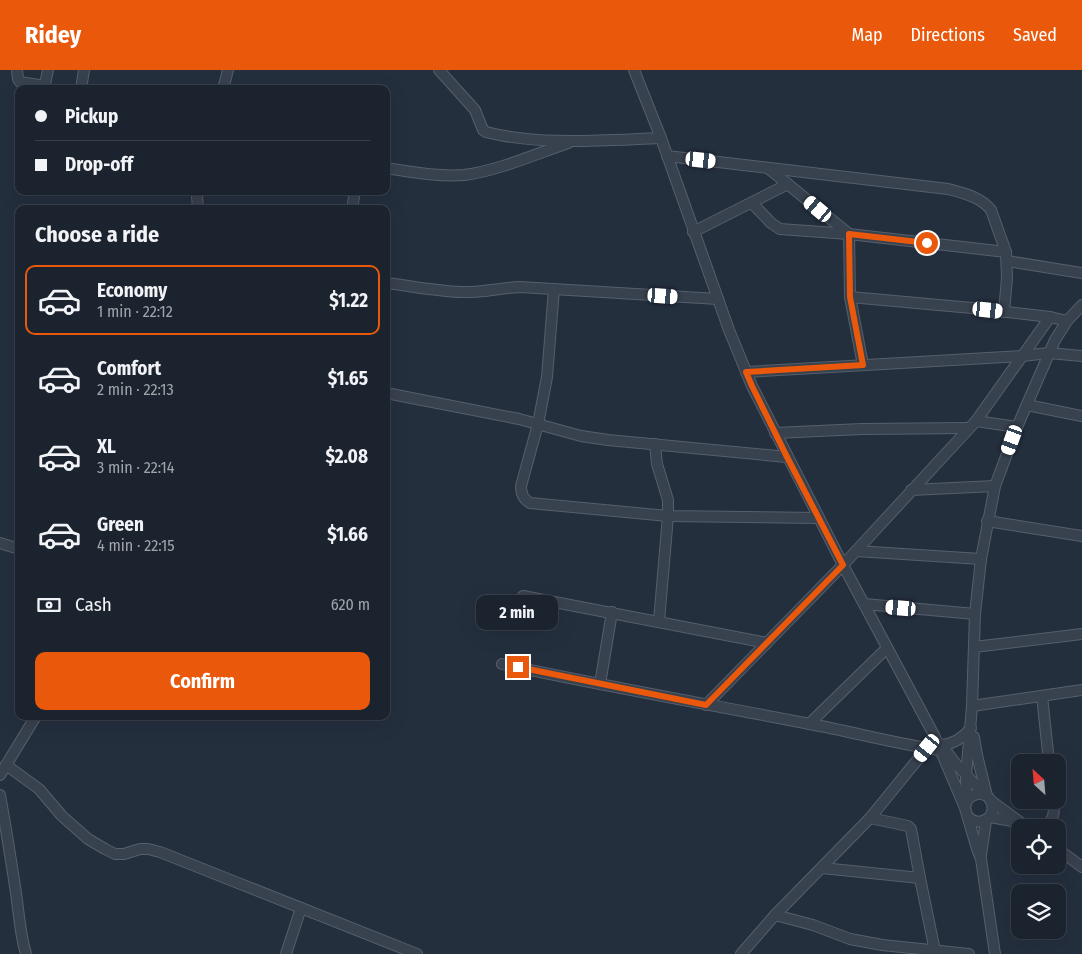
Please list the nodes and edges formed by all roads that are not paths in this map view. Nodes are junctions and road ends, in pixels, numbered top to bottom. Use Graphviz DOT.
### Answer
graph roads {
  1 [pos="18,70"];
  2 [pos="48,70"];
  3 [pos="84,70"];
  4 [pos="228,70"];
  5 [pos="439,70"];
  6 [pos="634,70"];
  7 [pos="34,85"];
  8 [pos="44,85"];
  9 [pos="82,85"];
  10 [pos="224,85"];
  11 [pos="661,138"];
  12 [pos="574,141"];
  13 [pos="667,156"];
  14 [pos="768,168"];
  15 [pos="390,169"];
  16 [pos="788,184"];
  17 [pos="752,203"];
  18 [pos="693,232"];
  19 [pos="849,234"];
  20 [pos="1006,256"];
  21 [pos="1082,273"];
  22 [pos="390,283"];
  23 [pos="554,289"];
  24 [pos="850,297"];
  25 [pos="718,299"];
  26 [pos="1082,306"];
  27 [pos="1004,312"];
  28 [pos="1050,317"];
  29 [pos="1066,321"];
  30 [pos="1049,352"];
  31 [pos="1022,356"];
  32 [pos="1082,356"];
  33 [pos="863,365"];
  34 [pos="746,372"];
  35 [pos="390,394"];
  36 [pos="1027,405"];
  37 [pos="1082,416"];
  38 [pos="538,424"];
  39 [pos="972,424"];
  40 [pos="1017,427"];
  41 [pos="775,433"];
  42 [pos="655,444"];
  43 [pos="787,457"];
  44 [pos="995,486"];
  45 [pos="911,490"];
  46 [pos="668,516"];
  47 [pos="819,518"];
  48 [pos="987,521"];
  49 [pos="1082,536"];
  50 [pos="0,542"];
  51 [pos="15,548"];
  52 [pos="856,551"];
  53 [pos="981,559"];
  54 [pos="843,565"];
  55 [pos="523,596"];
  56 [pos="864,604"];
  57 [pos="612,612"];
  58 [pos="975,614"];
  59 [pos="660,621"];
  60 [pos="1082,634"];
  61 [pos="767,643"];
  62 [pos="974,646"];
  63 [pos="887,648"];
  64 [pos="502,664"];
  65 [pos="600,684"];
  66 [pos="1082,690"];
  67 [pos="1042,696"];
  68 [pos="706,705"];
  69 [pos="972,706"];
  70 [pos="34,720"];
  71 [pos="809,724"];
  72 [pos="971,725"];
  73 [pos="927,748"];
  74 [pos="942,748"];
  75 [pos="1048,754"];
  76 [pos="6,765"];
  77 [pos="0,775"];
  78 [pos="966,776"];
  79 [pos="987,798"];
  80 [pos="0,799"];
  81 [pos="966,808"];
  82 [pos="870,818"];
  83 [pos="988,819"];
  84 [pos="1016,819"];
  85 [pos="1011,823"];
  86 [pos="1066,855"];
  87 [pos="981,859"];
  88 [pos="822,868"];
  89 [pos="1082,868"];
  90 [pos="920,878"];
  91 [pos="301,908"];
  92 [pos="775,915"];
  93 [pos="935,950"];
  94 [pos="26,954"];
  95 [pos="286,954"];
  96 [pos="416,954"];
  97 [pos="741,954"];
  98 [pos="969,954"];
  99 [pos="995,954"];
  1 -- 7 [label="street"];
  2 -- 8 [label="street"];
  3 -- 9 [label="street"];
  4 -- 10 [label="street"];
  5 -- 12 [label="street"];
  6 -- 11 [label="street"];
  11 -- 12 [label="street"];
  11 -- 13 [label="street"];
  12 -- 15 [label="street"];
  13 -- 14 [label="street"];
  13 -- 18 [label="street"];
  14 -- 16 [label="street"];
  14 -- 20 [label="street"];
  16 -- 17 [label="street"];
  16 -- 19 [label="street"];
  17 -- 18 [label="street"];
  17 -- 19 [label="street"];
  18 -- 25 [label="street"];
  19 -- 20 [label="street"];
  19 -- 24 [label="street"];
  20 -- 21 [label="street"];
  20 -- 27 [label="street"];
  22 -- 23 [label="street"];
  23 -- 25 [label="street"];
  23 -- 38 [label="street"];
  24 -- 27 [label="street"];
  24 -- 33 [label="street"];
  25 -- 34 [label="street"];
  26 -- 29 [label="street"];
  27 -- 28 [label="street"];
  28 -- 29 [label="street"];
  28 -- 31 [label="street"];
  29 -- 30 [label="street"];
  30 -- 31 [label="street"];
  30 -- 32 [label="street"];
  30 -- 36 [label="street"];
  31 -- 33 [label="street"];
  31 -- 39 [label="street"];
  33 -- 34 [label="street"];
  34 -- 41 [label="street"];
  35 -- 38 [label="street"];
  36 -- 37 [label="street"];
  36 -- 40 [label="street"];
  38 -- 42 [label="street"];
  38 -- 46 [label="street"];
  39 -- 40 [label="street"];
  39 -- 41 [label="street"];
  39 -- 45 [label="street"];
  40 -- 44 [label="street"];
  41 -- 43 [label="street"];
  42 -- 43 [label="street"];
  42 -- 46 [label="street"];
  43 -- 47 [label="street"];
  44 -- 45 [label="street"];
  44 -- 48 [label="street"];
  45 -- 52 [label="street"];
  46 -- 47 [label="street"];
  46 -- 59 [label="street"];
  47 -- 54 [label="street"];
  48 -- 49 [label="street"];
  48 -- 53 [label="street"];
  50 -- 51 [label="street"];
  52 -- 53 [label="street"];
  52 -- 54 [label="street"];
  53 -- 58 [label="street"];
  54 -- 56 [label="street"];
  54 -- 61 [label="street"];
  55 -- 57 [label="street"];
  56 -- 58 [label="street"];
  56 -- 63 [label="street"];
  57 -- 59 [label="street"];
  57 -- 65 [label="street"];
  58 -- 62 [label="street"];
  59 -- 61 [label="street"];
  60 -- 62 [label="street"];
  61 -- 68 [label="street"];
  62 -- 69 [label="street"];
  63 -- 71 [label="street"];
  63 -- 74 [label="street"];
  64 -- 65 [label="street"];
  65 -- 68 [label="street"];
  66 -- 67 [label="street"];
  67 -- 69 [label="street"];
  67 -- 75 [label="street"];
  68 -- 71 [label="street"];
  69 -- 72 [label="street"];
  70 -- 76 [label="street"];
  71 -- 73 [label="street"];
  72 -- 74 [label="street"];
  72 -- 78 [label="street"];
  72 -- 79 [label="street"];
  73 -- 74 [label="street"];
  73 -- 82 [label="street"];
  74 -- 78 [label="street"];
  74 -- 81 [label="street"];
  76 -- 77 [label="street"];
  76 -- 91 [label="street"];
  78 -- 79 [label="street"];
  78 -- 81 [label="street"];
  79 -- 81 [label="street"];
  79 -- 83 [label="street"];
  79 -- 84 [label="street"];
  80 -- 94 [label="street"];
  81 -- 83 [label="street"];
  81 -- 87 [label="street"];
  82 -- 88 [label="street"];
  82 -- 90 [label="street"];
  83 -- 85 [label="street"];
  83 -- 87 [label="street"];
  86 -- 89 [label="street"];
  87 -- 99 [label="street"];
  88 -- 90 [label="street"];
  88 -- 92 [label="street"];
  90 -- 93 [label="street"];
  91 -- 95 [label="street"];
  91 -- 96 [label="street"];
  92 -- 93 [label="street"];
  92 -- 97 [label="street"];
  93 -- 98 [label="street"];
}
